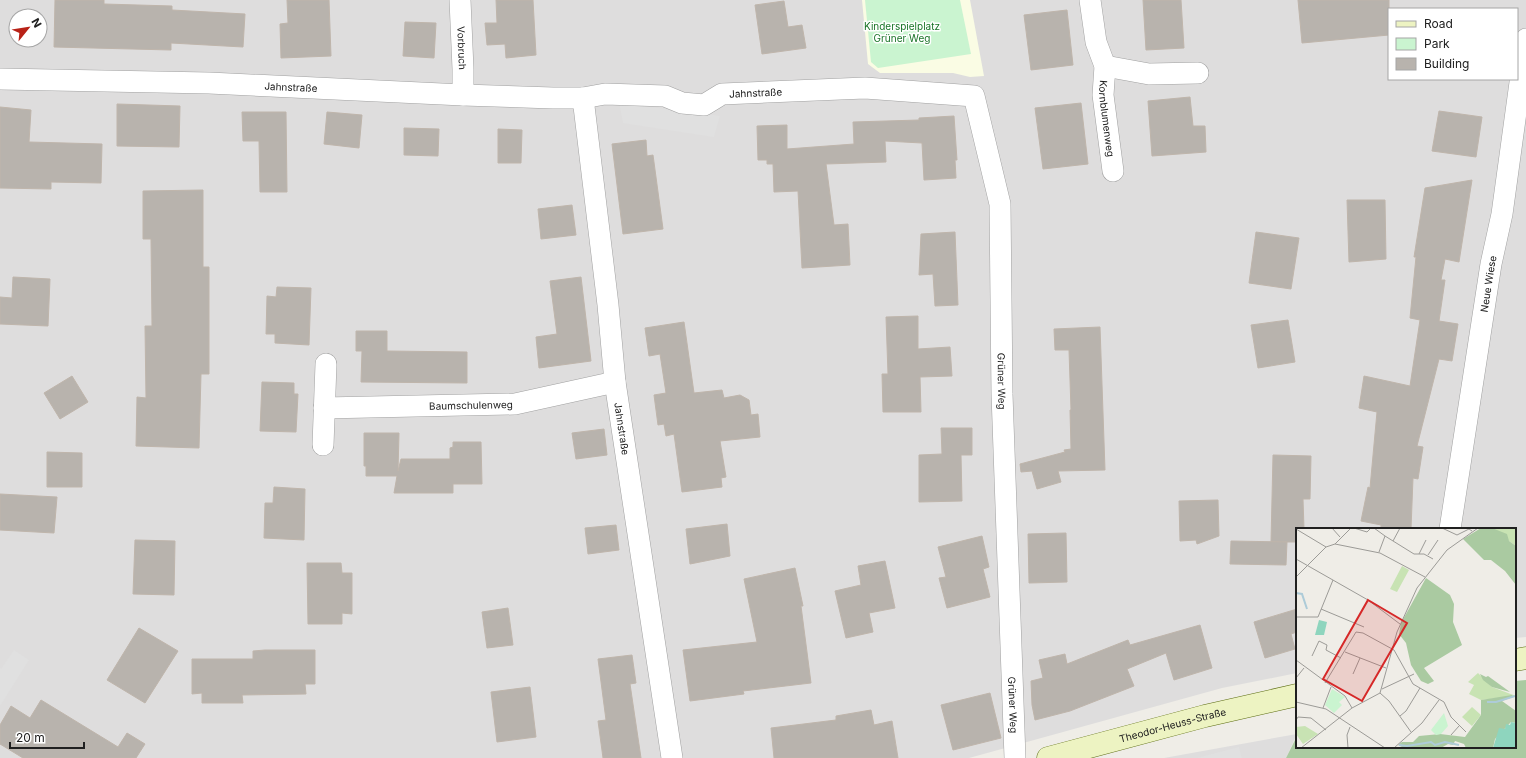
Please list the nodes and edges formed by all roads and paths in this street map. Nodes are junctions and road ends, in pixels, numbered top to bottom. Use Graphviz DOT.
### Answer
graph roads {
  1 [pos="460,0"];
  2 [pos="1090,0"];
  3 [pos="1526,39"];
  4 [pos="1105,66"];
  5 [pos="1198,73"];
  6 [pos="0,79"];
  7 [pos="885,88"];
  8 [pos="463,95"];
  9 [pos="582,98"];
  10 [pos="1113,171"];
  11 [pos="326,364"];
  12 [pos="615,382"];
  13 [pos="324,408"];
  14 [pos="323,445"];
  15 [pos="1450,528"];
  16 [pos="1526,658"];
  17 [pos="1516,660"];
  18 [pos="1296,695"];
  19 [pos="672,758"];
  20 [pos="1015,758"];
  21 [pos="1048,758"];
  1 -- 8 [label="street, Vorbruch"];
  2 -- 4 [label="street, Kornblumenweg"];
  3 -- 15 [label="street, Neue Wiese"];
  4 -- 5 [label="street, Kornblumenweg"];
  4 -- 10 [label="street, Kornblumenweg"];
  6 -- 8 [label="street, Jahnstraße"];
  7 -- 9 [label="street, Jahnstraße"];
  7 -- 20 [label="street, Grüner Weg"];
  8 -- 9 [label="street, Jahnstraße"];
  9 -- 12 [label="street, Jahnstraße"];
  11 -- 13 [label="street"];
  12 -- 13 [label="street, Baumschulenweg"];
  12 -- 19 [label="street, Jahnstraße"];
  13 -- 14 [label="street"];
  16 -- 17 [label="main road"];
  18 -- 21 [label="main road, Theodor-Heuss-Straße"];
}
